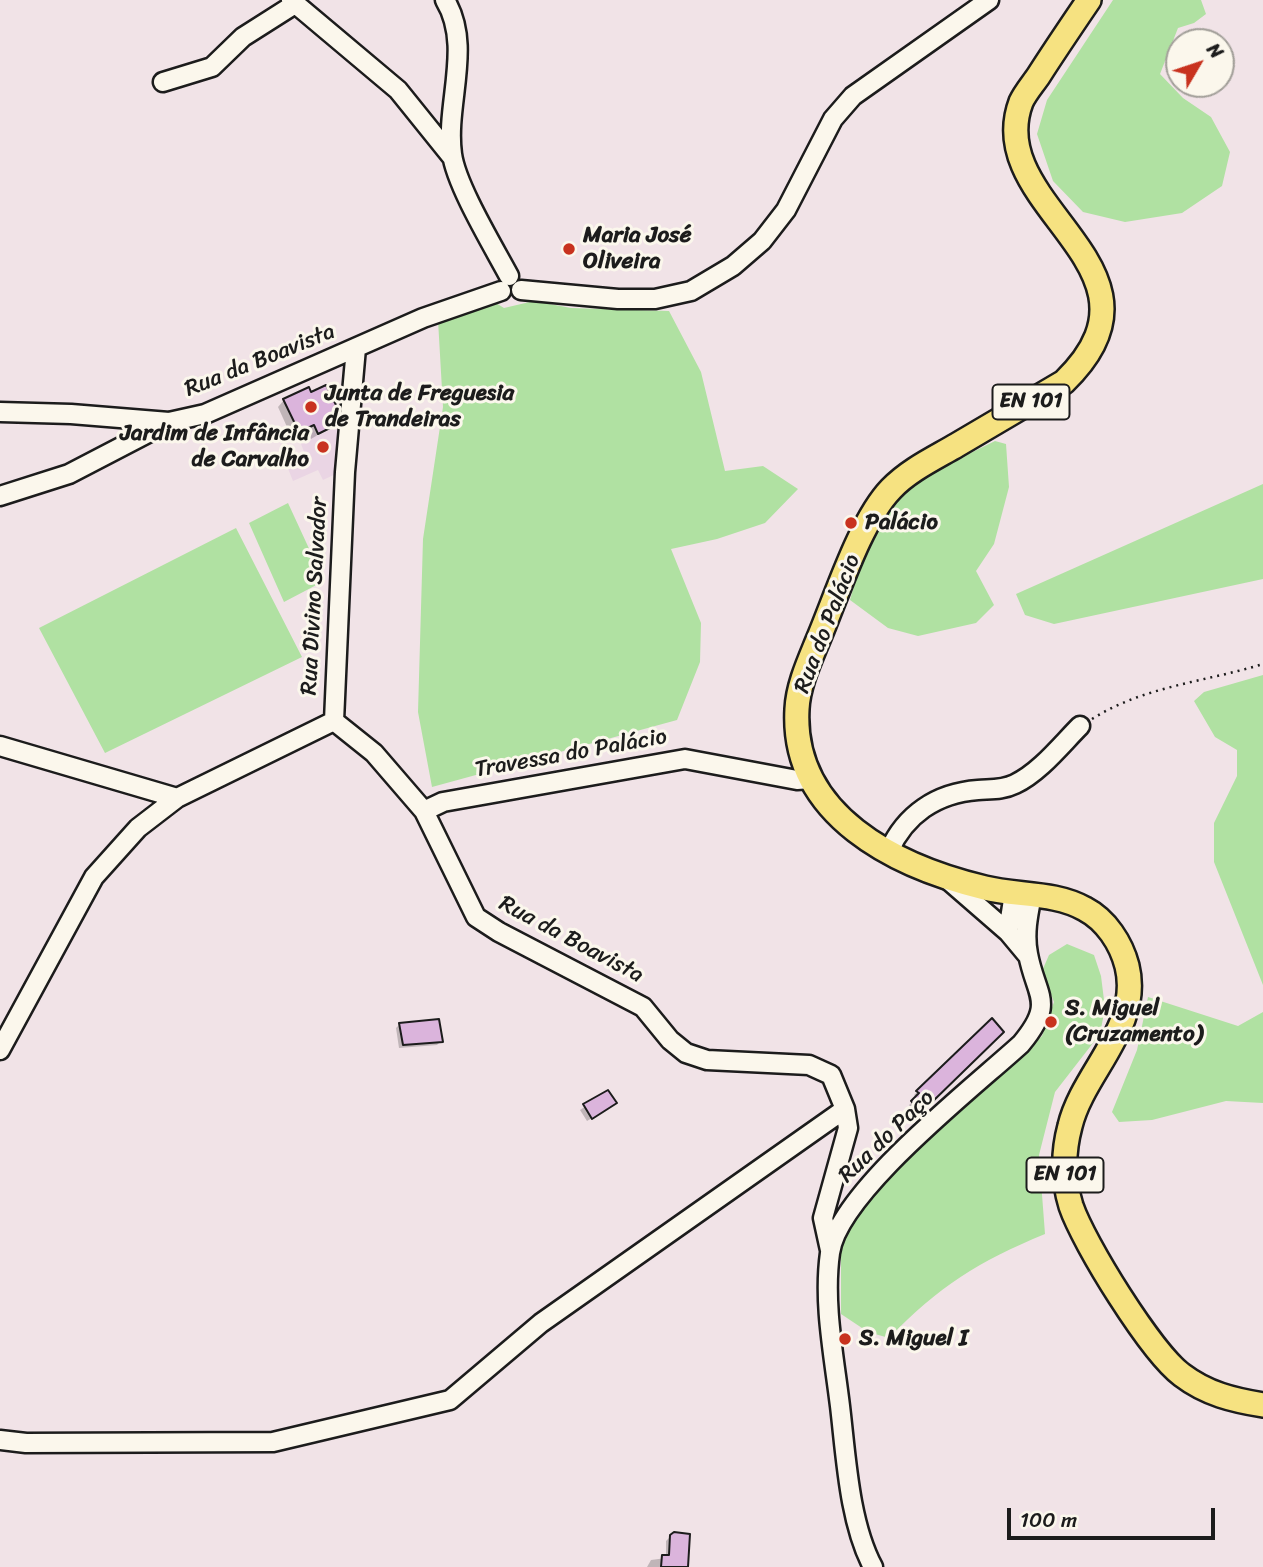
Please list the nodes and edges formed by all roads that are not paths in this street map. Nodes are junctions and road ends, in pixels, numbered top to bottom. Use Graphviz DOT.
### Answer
graph roads {
  1 [pos="445,0"];
  2 [pos="989,0"];
  3 [pos="1089,0"];
  4 [pos="293,2"];
  5 [pos="163,82"];
  6 [pos="452,157"];
  7 [pos="505,284"];
  8 [pos="356,348"];
  9 [pos="0,412"];
  10 [pos="169,422"];
  11 [pos="0,496"];
  12 [pos="334,721"];
  13 [pos="1080,726"];
  14 [pos="0,746"];
  15 [pos="810,779"];
  16 [pos="177,798"];
  17 [pos="424,811"];
  18 [pos="889,851"];
  19 [pos="945,876"];
  20 [pos="1023,894"];
  21 [pos="1008,932"];
  22 [pos="1028,956"];
  23 [pos="0,1049"];
  24 [pos="845,1109"];
  25 [pos="830,1250"];
  26 [pos="1263,1405"];
  27 [pos="0,1440"];
  28 [pos="873,1567"];
  1 -- 6 [label="street"];
  2 -- 7 [label="street, Rua da Boavista"];
  3 -- 15 [label="main road, Rua do Palácio / EN 101"];
  4 -- 5 [label="street"];
  4 -- 6 [label="street"];
  6 -- 7 [label="street"];
  7 -- 8 [label="street, Rua da Boavista"];
  8 -- 10 [label="street, Rua da Boavista"];
  8 -- 12 [label="street, Rua Divino Salvador"];
  9 -- 10 [label="street"];
  10 -- 11 [label="street, Rua da Boavista"];
  12 -- 16 [label="street"];
  12 -- 17 [label="street, Rua da Boavista"];
  13 -- 18 [label="street"];
  14 -- 16 [label="street"];
  15 -- 17 [label="street, Travessa do Palácio"];
  15 -- 18 [label="main road, EN 101"];
  16 -- 23 [label="street"];
  17 -- 24 [label="street, Rua da Boavista"];
  18 -- 19 [label="main road, EN 101"];
  19 -- 20 [label="main road, EN 101"];
  19 -- 21 [label="street"];
  20 -- 21 [label="street"];
  20 -- 22 [label="street, Rua do Paço"];
  20 -- 26 [label="main road, EN 101"];
  21 -- 22 [label="street"];
  22 -- 25 [label="street, Rua do Paço"];
  24 -- 25 [label="street, Rua da Boavista"];
  24 -- 27 [label="street"];
  25 -- 28 [label="street, Rua do Paço"];
}
